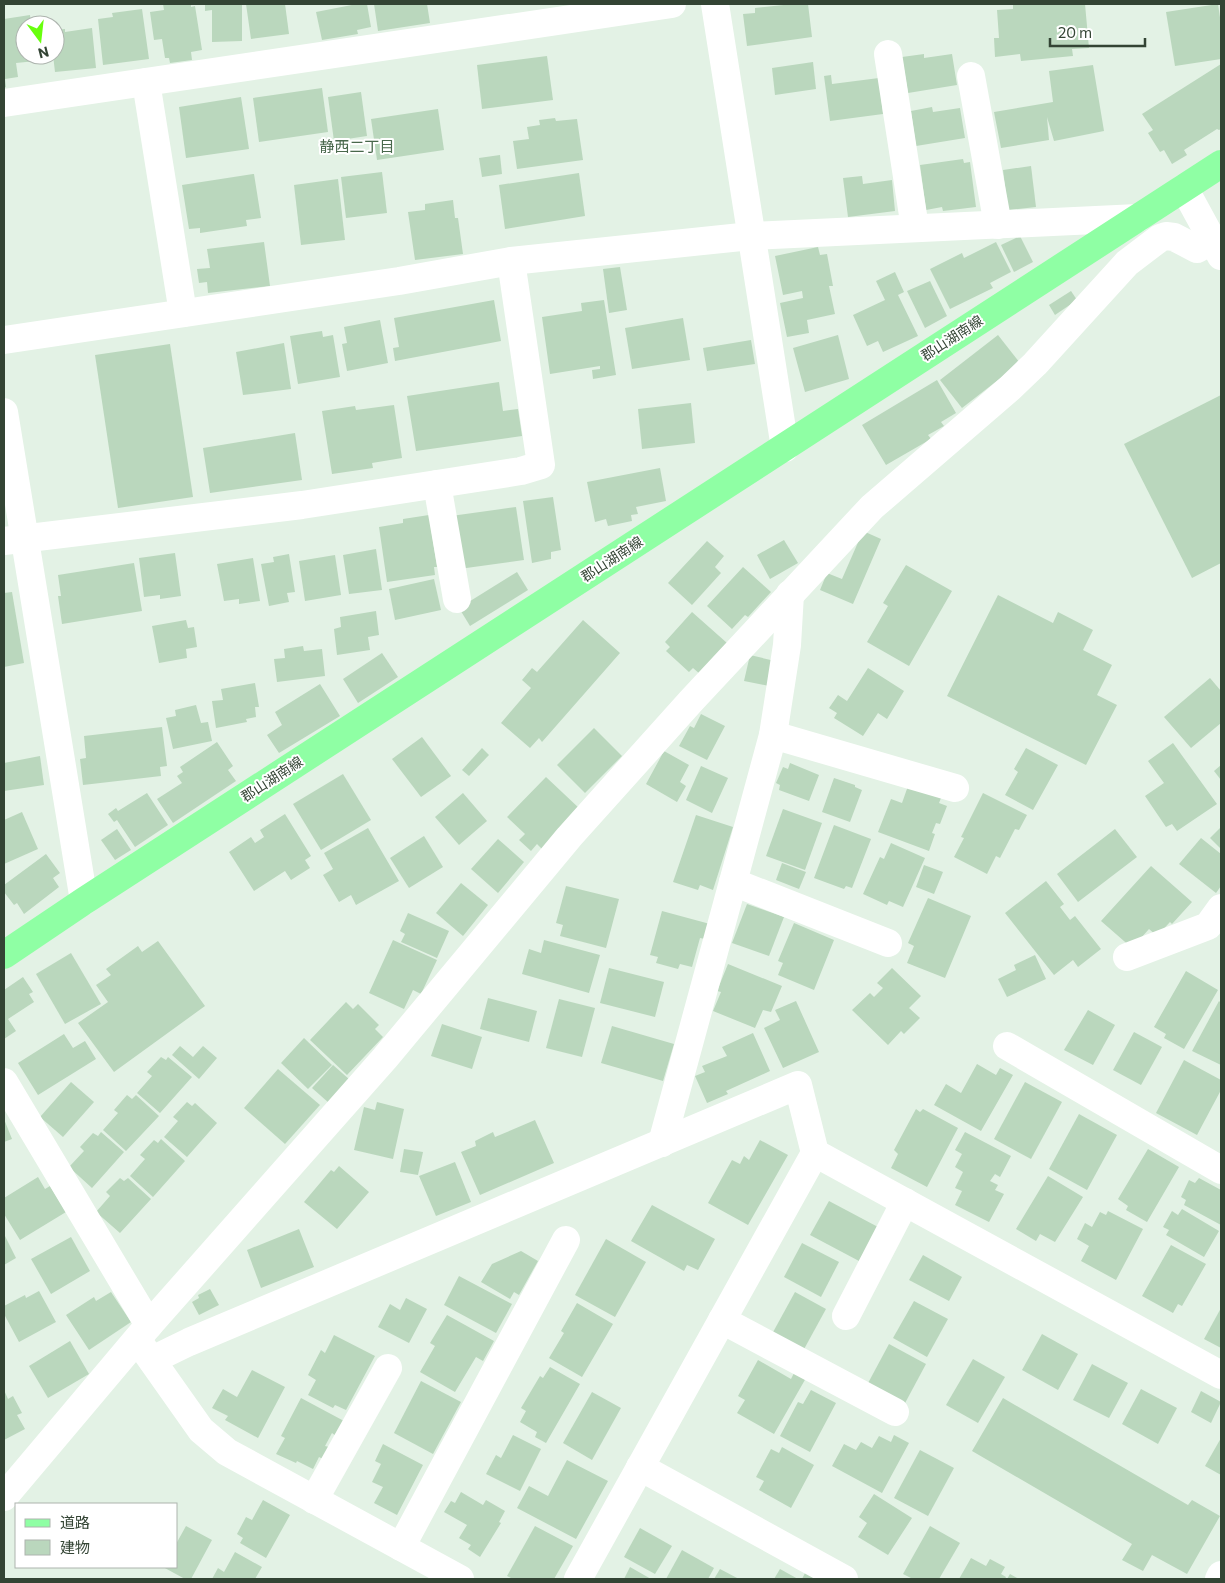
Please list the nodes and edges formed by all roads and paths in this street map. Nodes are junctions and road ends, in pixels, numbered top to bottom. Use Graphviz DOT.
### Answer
graph roads {
  1 [pos="672,4"];
  2 [pos="715,4"];
  3 [pos="888,54"];
  4 [pos="971,76"];
  5 [pos="146,82"];
  6 [pos="4,103"];
  7 [pos="1221,164"];
  8 [pos="1184,188"];
  9 [pos="1138,218"];
  10 [pos="998,225"];
  11 [pos="915,228"];
  12 [pos="1215,235"];
  13 [pos="751,236"];
  14 [pos="511,262"];
  15 [pos="183,313"];
  16 [pos="4,340"];
  17 [pos="4,412"];
  18 [pos="785,448"];
  19 [pos="437,484"];
  20 [pos="14,539"];
  21 [pos="790,594"];
  22 [pos="457,600"];
  23 [pos="773,735"];
  24 [pos="955,788"];
  25 [pos="733,882"];
  26 [pos="84,900"];
  27 [pos="1221,908"];
  28 [pos="888,943"];
  29 [pos="4,955"];
  30 [pos="1128,958"];
  31 [pos="1007,1046"];
  32 [pos="4,1082"];
  33 [pos="662,1143"];
  34 [pos="815,1153"];
  35 [pos="1221,1170"];
  36 [pos="905,1202"];
  37 [pos="566,1240"];
  38 [pos="846,1316"];
  39 [pos="722,1320"];
  40 [pos="146,1341"];
  41 [pos="388,1368"];
  42 [pos="1221,1375"];
  43 [pos="895,1412"];
  44 [pos="640,1468"];
  45 [pos="4,1497"];
  46 [pos="314,1500"];
  47 [pos="401,1547"];
  48 [pos="1221,1574"];
  49 [pos="460,1579"];
  50 [pos="578,1579"];
  51 [pos="844,1579"];
  52 [pos="1219,1579"];
  1 -- 5 [label="street"];
  2 -- 13 [label="street"];
  3 -- 11 [label="street"];
  4 -- 10 [label="street"];
  5 -- 6 [label="street"];
  5 -- 15 [label="street"];
  7 -- 8 [label="main road, 郡山湖南線"];
  8 -- 9 [label="main road, 郡山湖南線"];
  8 -- 12 [label="street"];
  9 -- 10 [label="street"];
  9 -- 18 [label="main road, 郡山湖南線"];
  10 -- 11 [label="street"];
  11 -- 13 [label="street"];
  12 -- 21 [label="street"];
  13 -- 14 [label="street"];
  13 -- 18 [label="street"];
  14 -- 15 [label="street"];
  14 -- 19 [label="street"];
  15 -- 16 [label="street"];
  17 -- 20 [label="street"];
  18 -- 26 [label="main road, 郡山湖南線"];
  19 -- 20 [label="street"];
  19 -- 22 [label="street"];
  20 -- 26 [label="street"];
  21 -- 23 [label="street"];
  21 -- 40 [label="street"];
  23 -- 24 [label="street"];
  23 -- 25 [label="street"];
  25 -- 28 [label="street"];
  25 -- 33 [label="street"];
  26 -- 29 [label="main road, 郡山湖南線"];
  27 -- 30 [label="street"];
  31 -- 35 [label="street"];
  32 -- 40 [label="street"];
  33 -- 34 [label="street"];
  33 -- 40 [label="street"];
  34 -- 36 [label="street"];
  34 -- 39 [label="street"];
  36 -- 38 [label="street"];
  36 -- 42 [label="street"];
  37 -- 47 [label="street"];
  39 -- 43 [label="street"];
  39 -- 44 [label="street"];
  40 -- 45 [label="street"];
  40 -- 46 [label="street"];
  41 -- 46 [label="street"];
  44 -- 50 [label="street"];
  44 -- 51 [label="street"];
  46 -- 47 [label="street"];
  47 -- 49 [label="street"];
  48 -- 52 [label="street"];
}
